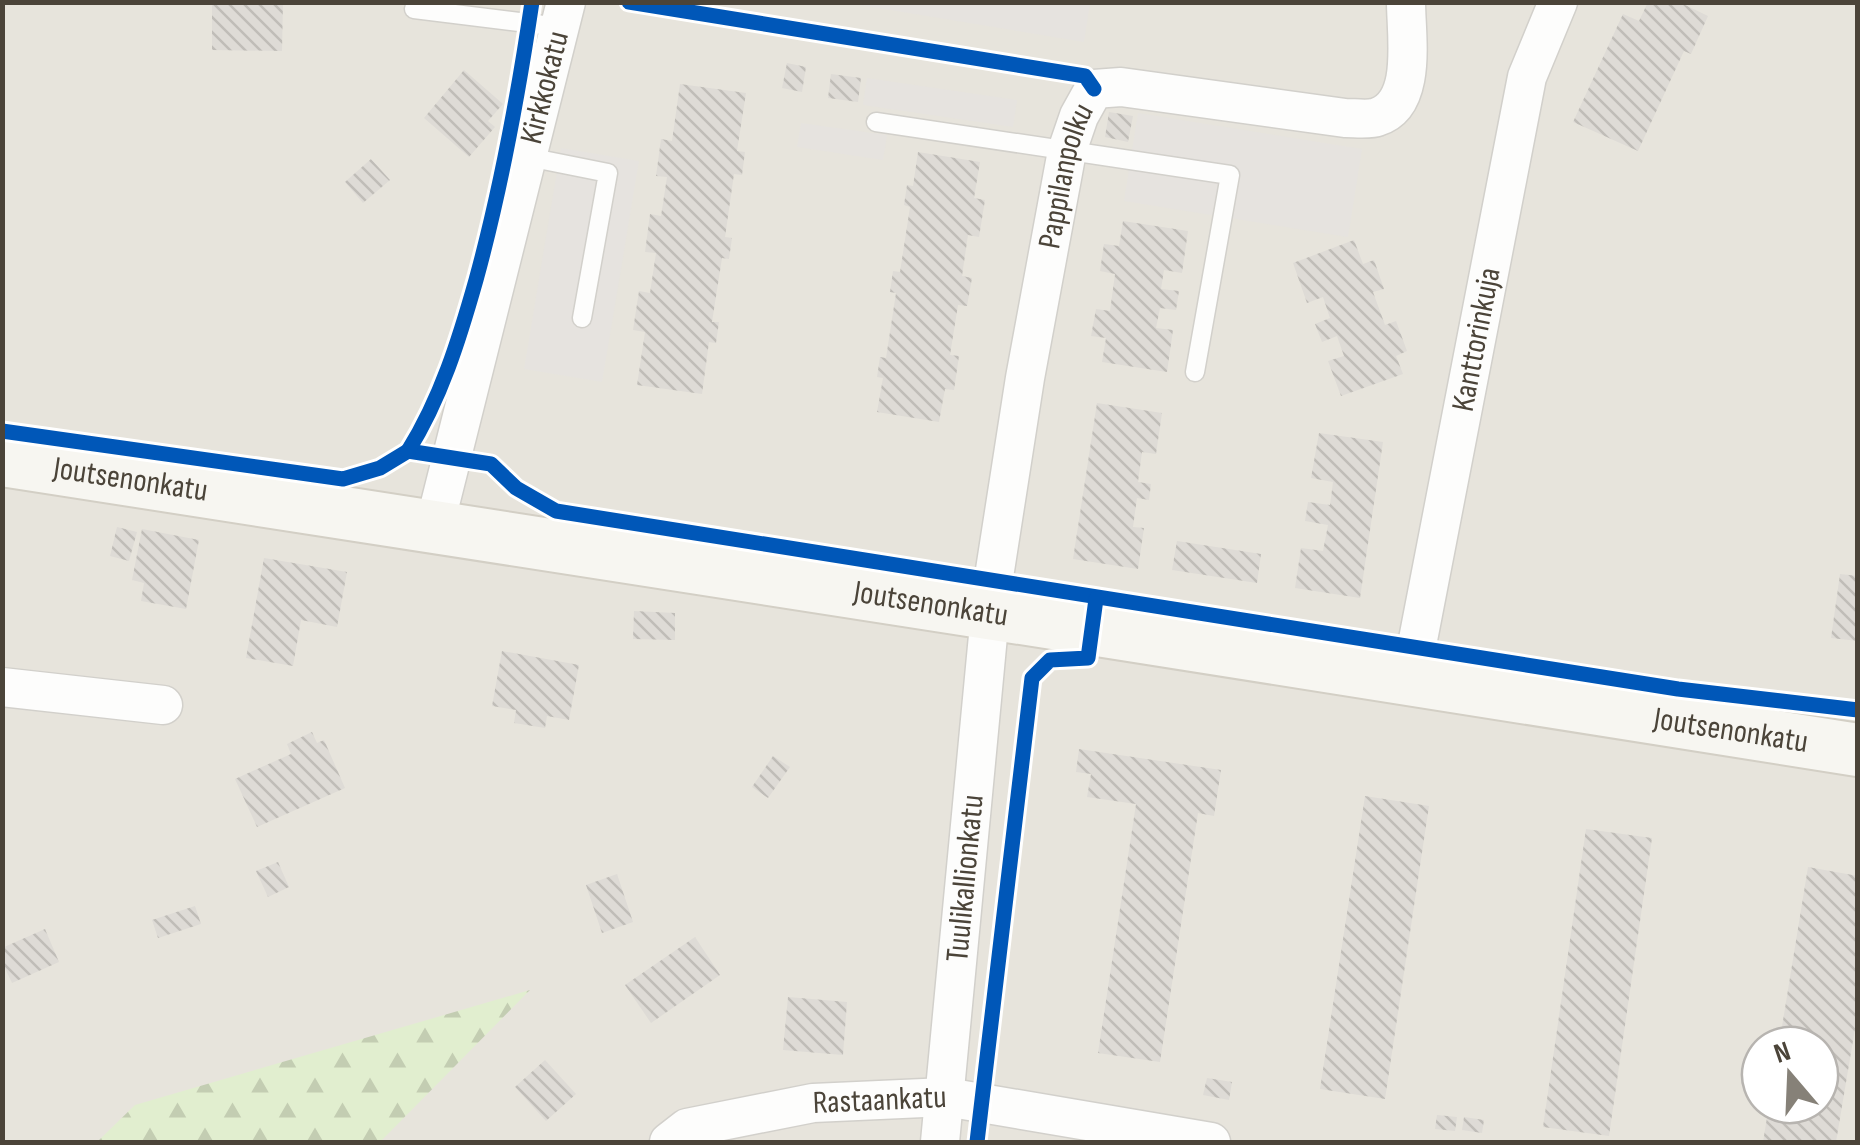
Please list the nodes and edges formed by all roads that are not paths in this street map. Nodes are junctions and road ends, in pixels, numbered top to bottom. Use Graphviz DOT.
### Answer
graph roads {
  1 [pos="1406,2"];
  2 [pos="1558,2"];
  3 [pos="414,10"];
  4 [pos="563,15"];
  5 [pos="876,122"];
  6 [pos="1067,151"];
  7 [pos="528,157"];
  8 [pos="582,318"];
  9 [pos="1196,372"];
  10 [pos="2,460"];
  11 [pos="435,524"];
  12 [pos="990,615"];
  13 [pos="1410,680"];
  14 [pos="2,686"];
  15 [pos="163,705"];
  16 [pos="1858,750"];
  17 [pos="946,1097"];
  18 [pos="668,1142"];
  19 [pos="940,1142"];
  20 [pos="1211,1142"];
  1 -- 6 [label="street, Pappilanpolku"];
  2 -- 13 [label="street, Kanttorinkuja"];
  3 -- 4 [label="lane"];
  4 -- 7 [label="street, Kirkkokatu"];
  5 -- 6 [label="lane"];
  6 -- 9 [label="lane"];
  6 -- 12 [label="street, Pappilanpolku"];
  7 -- 8 [label="lane"];
  7 -- 11 [label="street, Kirkkokatu"];
  10 -- 11 [label="main road, Joutsenonkatu"];
  11 -- 12 [label="main road, Joutsenonkatu"];
  12 -- 13 [label="main road, Joutsenonkatu"];
  12 -- 17 [label="street, Tuulikallionkatu"];
  13 -- 16 [label="main road, Joutsenonkatu"];
  14 -- 15 [label="street"];
  17 -- 18 [label="street, Rastaankatu"];
  17 -- 19 [label="street, Tuulikallionkatu"];
  17 -- 20 [label="street, Rastaankatu"];
}
